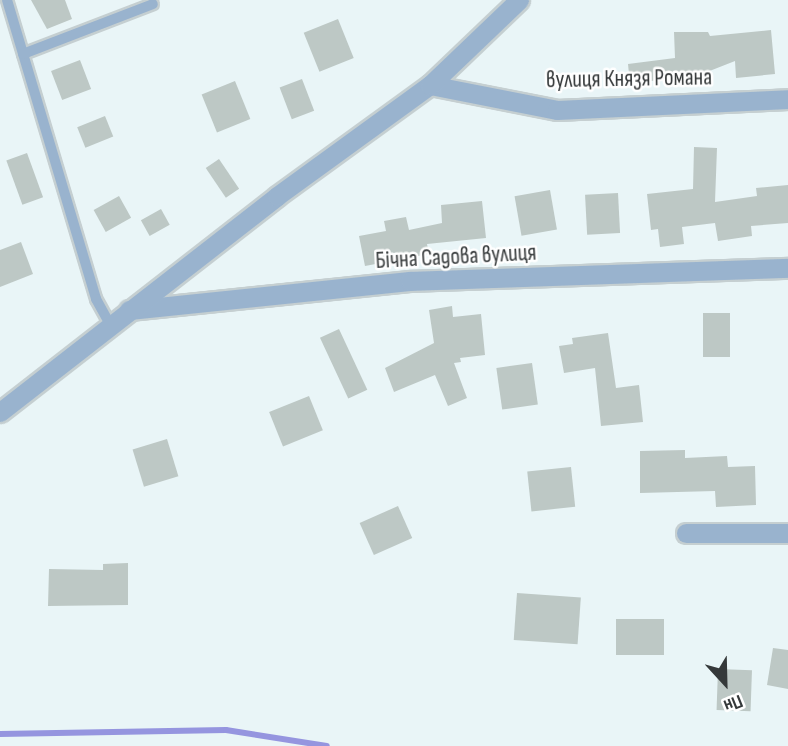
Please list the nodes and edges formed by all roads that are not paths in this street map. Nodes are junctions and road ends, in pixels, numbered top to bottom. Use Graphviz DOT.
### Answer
graph roads {
  1 [pos="7,0"];
  2 [pos="519,0"];
  3 [pos="153,4"];
  4 [pos="23,54"];
  5 [pos="430,85"];
  6 [pos="788,99"];
  7 [pos="788,268"];
  8 [pos="128,310"];
  9 [pos="110,324"];
  10 [pos="0,412"];
  11 [pos="686,533"];
  12 [pos="788,533"];
  1 -- 4 [label="lane"];
  2 -- 5 [label="street"];
  3 -- 4 [label="lane"];
  4 -- 9 [label="lane"];
  5 -- 6 [label="street, вулиця Князя Романа"];
  5 -- 8 [label="street"];
  7 -- 8 [label="street, Бічна Садова вулиця"];
  8 -- 9 [label="street"];
  9 -- 10 [label="street"];
  11 -- 12 [label="street"];
}
